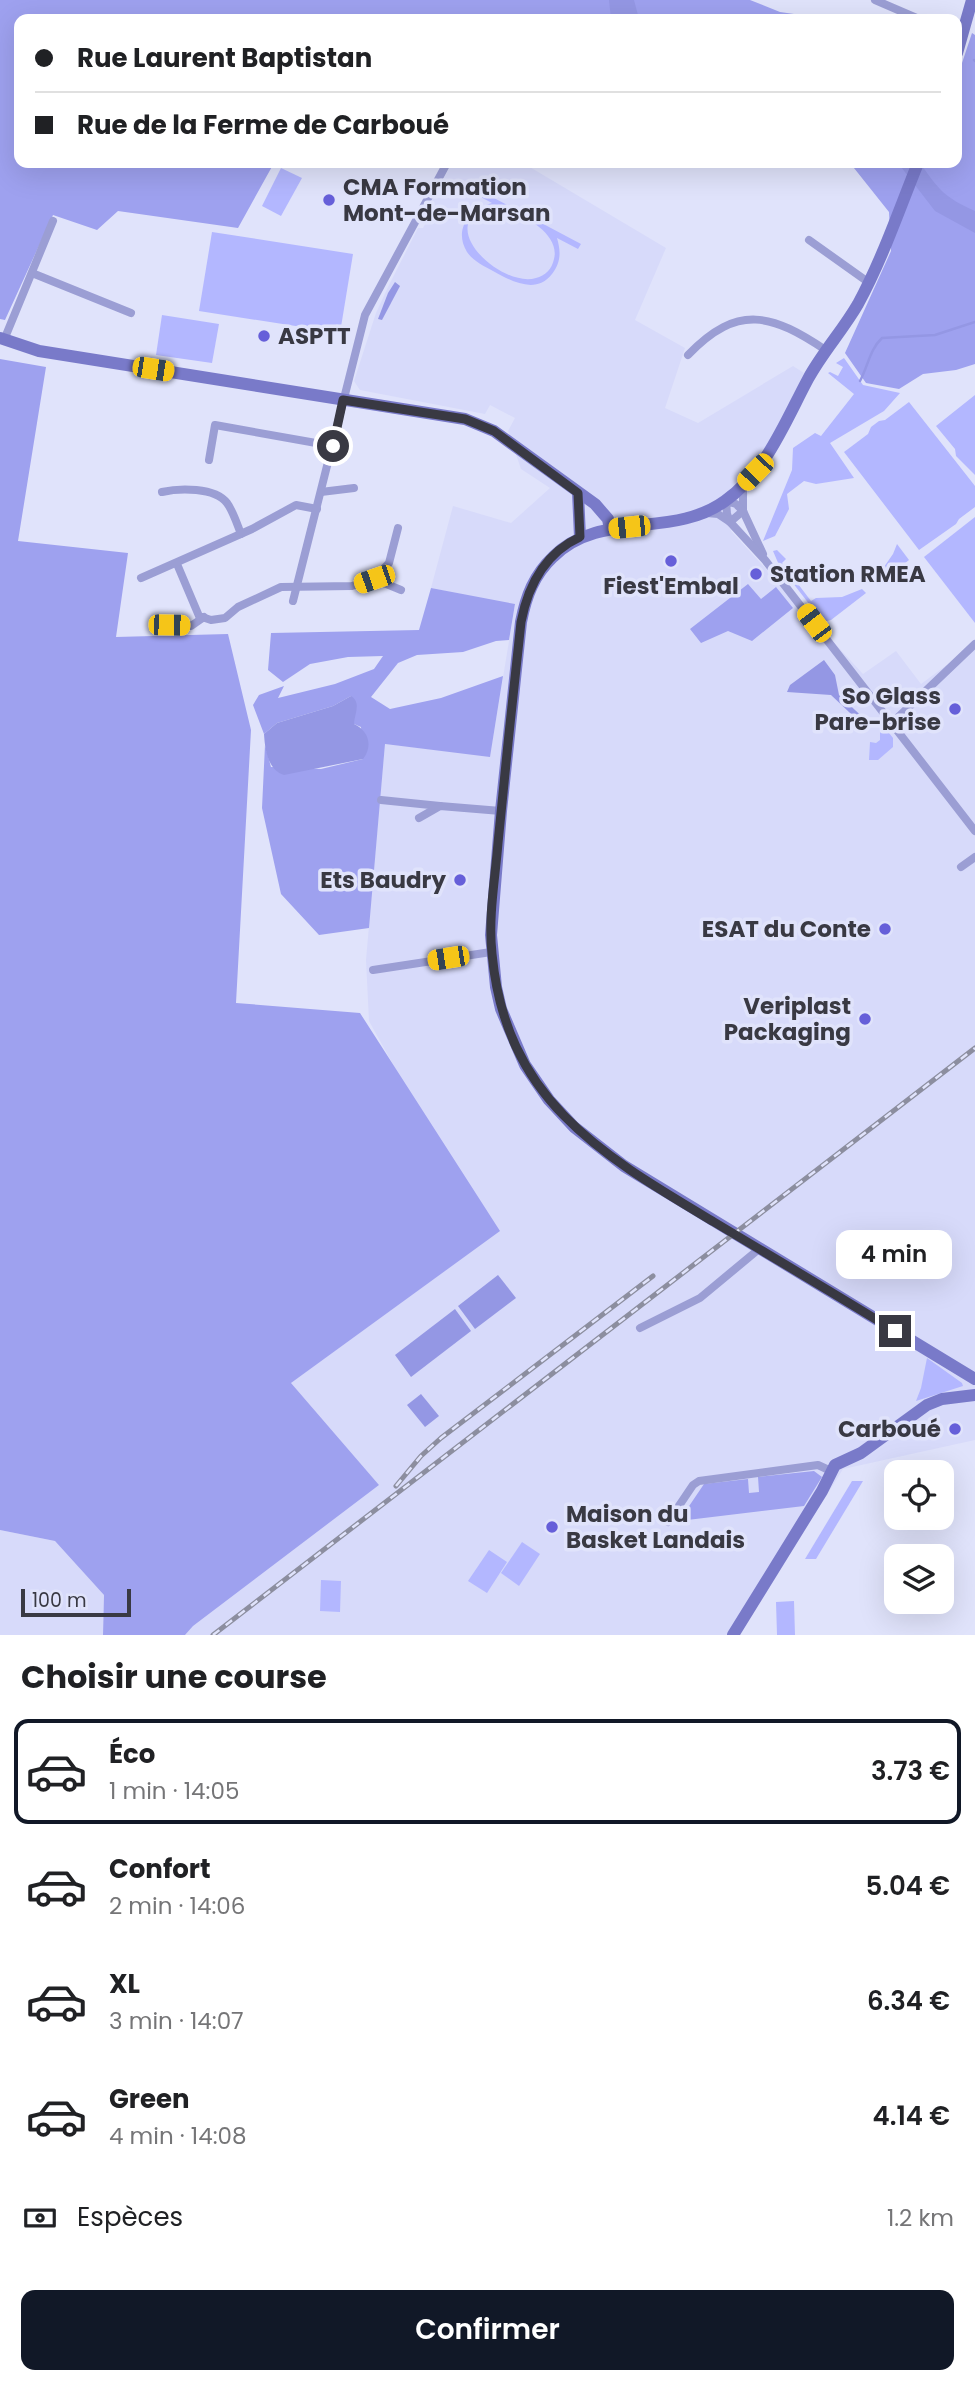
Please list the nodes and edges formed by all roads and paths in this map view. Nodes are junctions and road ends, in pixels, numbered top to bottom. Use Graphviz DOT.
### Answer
graph roads {
  1 [pos="875,0"];
  2 [pos="972,0"];
  3 [pos="907,14"];
  4 [pos="962,30"];
  5 [pos="444,168"];
  6 [pos="916,168"];
  7 [pos="53,221"];
  8 [pos="809,240"];
  9 [pos="32,272"];
  10 [pos="868,282"];
  11 [pos="131,313"];
  12 [pos="2,339"];
  13 [pos="827,351"];
  14 [pos="688,355"];
  15 [pos="343,400"];
  16 [pos="333,446"];
  17 [pos="209,460"];
  18 [pos="743,485"];
  19 [pos="354,488"];
  20 [pos="162,492"];
  21 [pos="321,492"];
  22 [pos="578,493"];
  23 [pos="726,501"];
  24 [pos="317,509"];
  25 [pos="743,511"];
  26 [pos="706,513"];
  27 [pos="730,522"];
  28 [pos="398,528"];
  29 [pos="610,529"];
  30 [pos="241,534"];
  31 [pos="580,537"];
  32 [pos="765,560"];
  33 [pos="177,564"];
  34 [pos="377,575"];
  35 [pos="141,578"];
  36 [pos="295,586"];
  37 [pos="401,590"];
  38 [pos="293,601"];
  39 [pos="204,617"];
  40 [pos="169,625"];
  41 [pos="975,644"];
  42 [pos="891,724"];
  43 [pos="381,800"];
  44 [pos="440,806"];
  45 [pos="501,811"];
  46 [pos="419,818"];
  47 [pos="974,827"];
  48 [pos="975,857"];
  49 [pos="961,867"];
  50 [pos="491,952"];
  51 [pos="373,970"];
  52 [pos="759,1250"];
  53 [pos="640,1328"];
  54 [pos="975,1381"];
  55 [pos="970,1395"];
  56 [pos="835,1466"];
  57 [pos="668,1522"];
  58 [pos="733,1635"];
  1 -- 3 [label="street"];
  2 -- 4 [label="street"];
  5 -- 15 [label="street"];
  6 -- 10 [label="street"];
  7 -- 9 [label="street"];
  8 -- 10 [label="street"];
  9 -- 11 [label="street"];
  9 -- 12 [label="street"];
  10 -- 13 [label="street"];
  12 -- 15 [label="street"];
  13 -- 14 [label="street"];
  13 -- 18 [label="street"];
  15 -- 16 [label="street"];
  15 -- 22 [label="street"];
  16 -- 17 [label="street"];
  16 -- 21 [label="street"];
  18 -- 23 [label="street"];
  18 -- 25 [label="street"];
  19 -- 21 [label="street"];
  20 -- 30 [label="street"];
  21 -- 24 [label="street"];
  22 -- 29 [label="street"];
  22 -- 31 [label="street"];
  23 -- 25 [label="street"];
  23 -- 26 [label="street"];
  23 -- 27 [label="street"];
  24 -- 30 [label="street"];
  24 -- 36 [label="street"];
  25 -- 27 [label="street"];
  25 -- 32 [label="street"];
  26 -- 27 [label="street"];
  26 -- 29 [label="street"];
  27 -- 32 [label="street"];
  28 -- 34 [label="street"];
  29 -- 31 [label="street"];
  30 -- 33 [label="street"];
  31 -- 45 [label="street"];
  32 -- 42 [label="street"];
  33 -- 35 [label="street"];
  33 -- 39 [label="street"];
  34 -- 36 [label="street"];
  34 -- 37 [label="street"];
  36 -- 38 [label="street"];
  36 -- 39 [label="street"];
  39 -- 40 [label="street"];
  41 -- 42 [label="street"];
  42 -- 47 [label="street"];
  43 -- 44 [label="street"];
  44 -- 45 [label="street"];
  44 -- 46 [label="street"];
  45 -- 50 [label="street"];
  48 -- 49 [label="street"];
  50 -- 51 [label="street"];
  50 -- 52 [label="street"];
  52 -- 53 [label="street"];
  52 -- 54 [label="street"];
  54 -- 55 [label="street"];
  55 -- 56 [label="street"];
  56 -- 57 [label="street"];
  56 -- 58 [label="street"];
}
